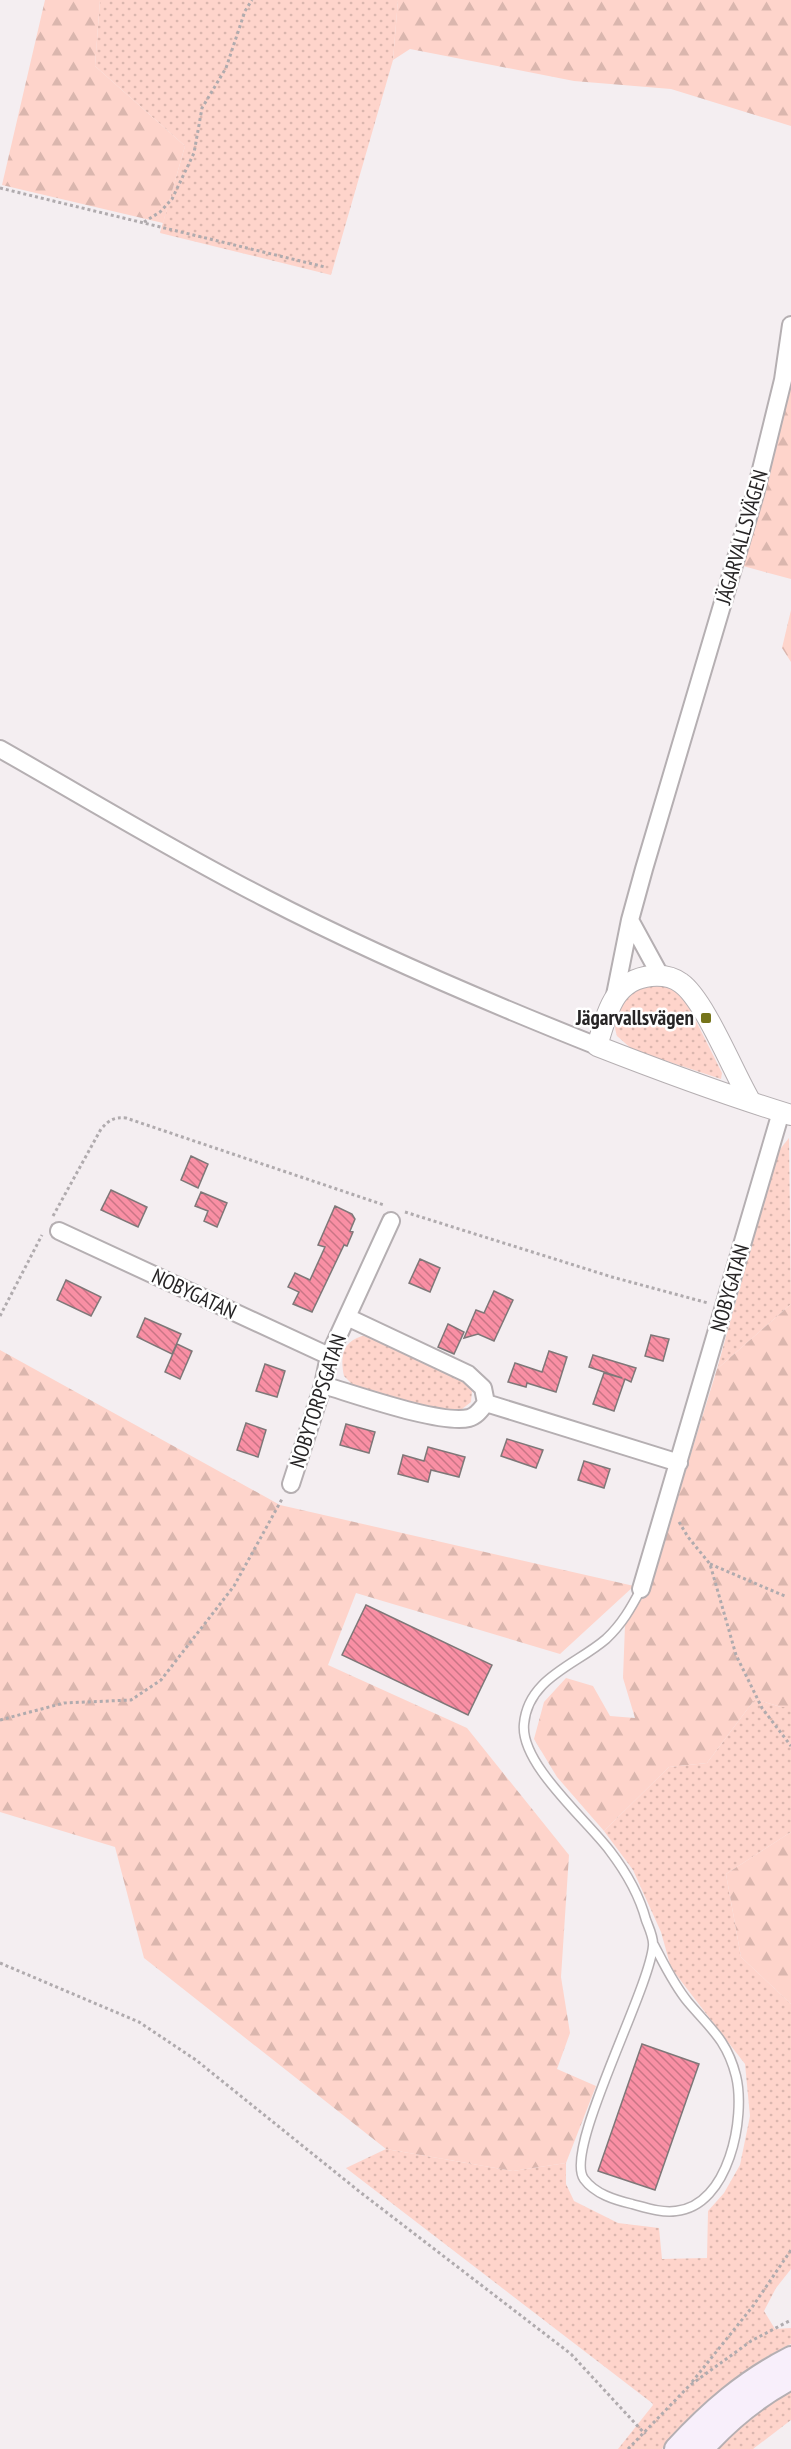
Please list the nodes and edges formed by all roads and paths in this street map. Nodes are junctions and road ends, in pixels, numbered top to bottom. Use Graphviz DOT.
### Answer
graph roads {
  1 [pos="252,0"];
  2 [pos="0,188"];
  3 [pos="144,223"];
  4 [pos="325,267"];
  5 [pos="791,325"];
  6 [pos="0,748"];
  7 [pos="630,920"];
  8 [pos="660,975"];
  9 [pos="615,995"];
  10 [pos="597,1046"];
  11 [pos="751,1102"];
  12 [pos="786,1114"];
  13 [pos="391,1212"];
  14 [pos="53,1224"];
  15 [pos="725,1307"];
  16 [pos="0,1316"];
  17 [pos="347,1317"];
  18 [pos="329,1356"];
  19 [pos="323,1385"];
  20 [pos="486,1403"];
  21 [pos="679,1463"];
  22 [pos="291,1484"];
  23 [pos="668,1501"];
  24 [pos="710,1564"];
  25 [pos="641,1589"];
  26 [pos="787,1597"];
  27 [pos="0,1720"];
  28 [pos="791,1746"];
  29 [pos="654,1945"];
  30 [pos="0,1963"];
  31 [pos="791,2250"];
  32 [pos="791,2320"];
  33 [pos="791,2358"];
  34 [pos="791,2378"];
  35 [pos="689,2386"];
  36 [pos="645,2434"];
  37 [pos="628,2449"];
  38 [pos="676,2449"];
  39 [pos="702,2449"];
  1 -- 3 [label="path"];
  2 -- 3 [label="path"];
  3 -- 4 [label="path"];
  5 -- 7 [label="street, JÄGARVALLSVÄGEN"];
  6 -- 10 [label="street"];
  7 -- 8 [label="street"];
  7 -- 9 [label="street, JÄGARVALLSVÄGEN"];
  8 -- 9 [label="street"];
  8 -- 11 [label="street"];
  9 -- 10 [label="street, JÄGARVALLSVÄGEN"];
  10 -- 11 [label="street"];
  11 -- 12 [label="street"];
  12 -- 15 [label="street, NOBYGATAN"];
  13 -- 14 [label="path"];
  13 -- 15 [label="path"];
  13 -- 17 [label="street, NOBYTORPSGATAN"];
  14 -- 16 [label="path"];
  14 -- 18 [label="street, NOBYGATAN"];
  15 -- 21 [label="street, NOBYGATAN"];
  17 -- 18 [label="street, NOBYTORPSGATAN"];
  17 -- 20 [label="street"];
  18 -- 19 [label="street, NOBYTORPSGATAN"];
  19 -- 20 [label="street"];
  19 -- 22 [label="street, NOBYTORPSGATAN"];
  20 -- 21 [label="street"];
  21 -- 23 [label="street, NOBYGATAN"];
  22 -- 27 [label="path"];
  23 -- 24 [label="path"];
  23 -- 25 [label="street, NOBYGATAN"];
  24 -- 26 [label="path"];
  24 -- 28 [label="path"];
  25 -- 29 [label="lane"];
  29 -- 29 [label="lane"];
  30 -- 36 [label="path"];
  31 -- 35 [label="path"];
  32 -- 35 [label="path"];
  33 -- 38 [label="main road"];
  34 -- 39 [label="main road"];
  35 -- 36 [label="path"];
  36 -- 37 [label="path"];
}
